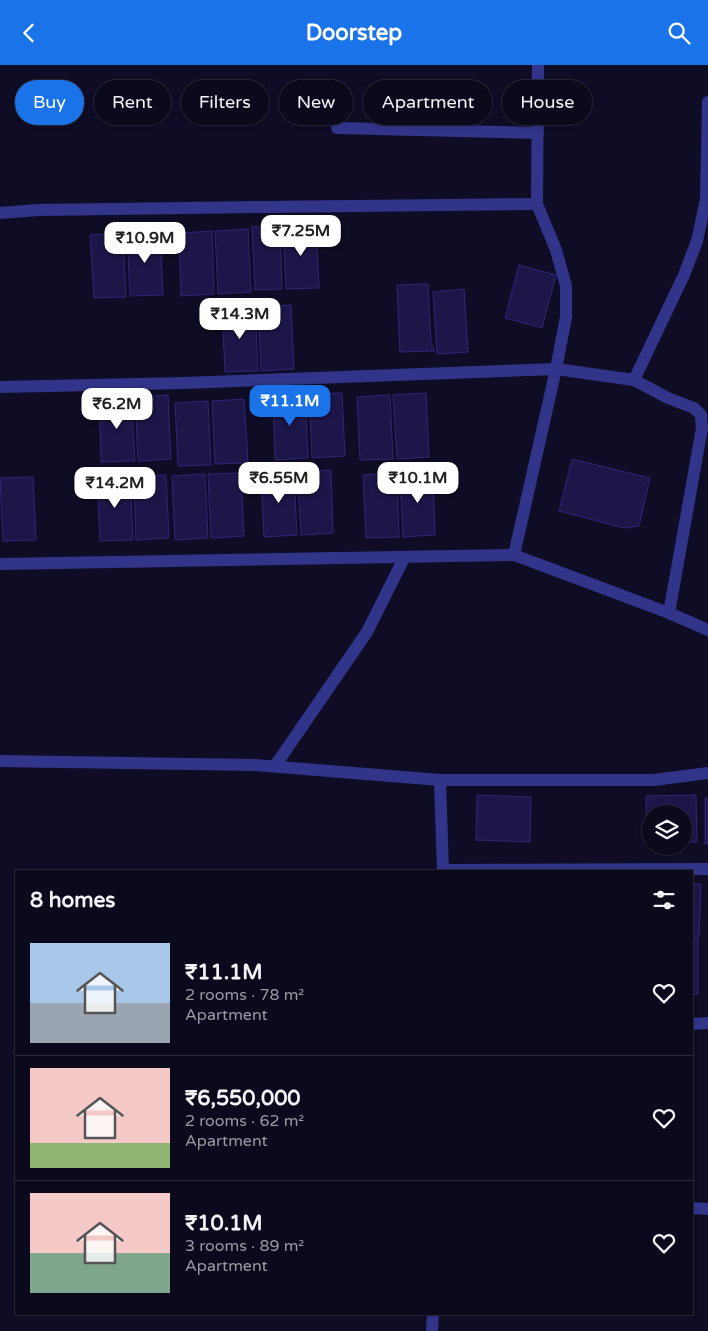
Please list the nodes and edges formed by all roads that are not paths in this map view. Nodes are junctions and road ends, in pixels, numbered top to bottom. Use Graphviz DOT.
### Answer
graph roads {
  1 [pos="538,65"];
  2 [pos="708,102"];
  3 [pos="338,128"];
  4 [pos="538,133"];
  5 [pos="537,204"];
  6 [pos="0,213"];
  7 [pos="556,369"];
  8 [pos="634,380"];
  9 [pos="0,387"];
  10 [pos="514,555"];
  11 [pos="404,558"];
  12 [pos="0,564"];
  13 [pos="669,613"];
  14 [pos="708,630"];
  15 [pos="0,761"];
  16 [pos="275,766"];
  17 [pos="708,773"];
  18 [pos="440,780"];
  19 [pos="708,869"];
  20 [pos="443,870"];
  21 [pos="576,870"];
  22 [pos="708,1023"];
  23 [pos="693,1024"];
  24 [pos="693,1208"];
  25 [pos="708,1209"];
  26 [pos="433,1315"];
  27 [pos="432,1331"];
  1 -- 4 [label="street"];
  2 -- 8 [label="street"];
  3 -- 4 [label="street"];
  4 -- 5 [label="street"];
  5 -- 6 [label="street"];
  5 -- 7 [label="street"];
  7 -- 8 [label="street"];
  7 -- 9 [label="street"];
  7 -- 10 [label="street"];
  8 -- 13 [label="street"];
  10 -- 11 [label="street"];
  10 -- 13 [label="street"];
  11 -- 12 [label="street"];
  11 -- 16 [label="street"];
  13 -- 14 [label="street"];
  15 -- 16 [label="street"];
  16 -- 18 [label="street"];
  17 -- 18 [label="street"];
  18 -- 20 [label="street"];
  19 -- 21 [label="street"];
  22 -- 23 [label="street"];
  24 -- 25 [label="street"];
  26 -- 27 [label="street"];
}
